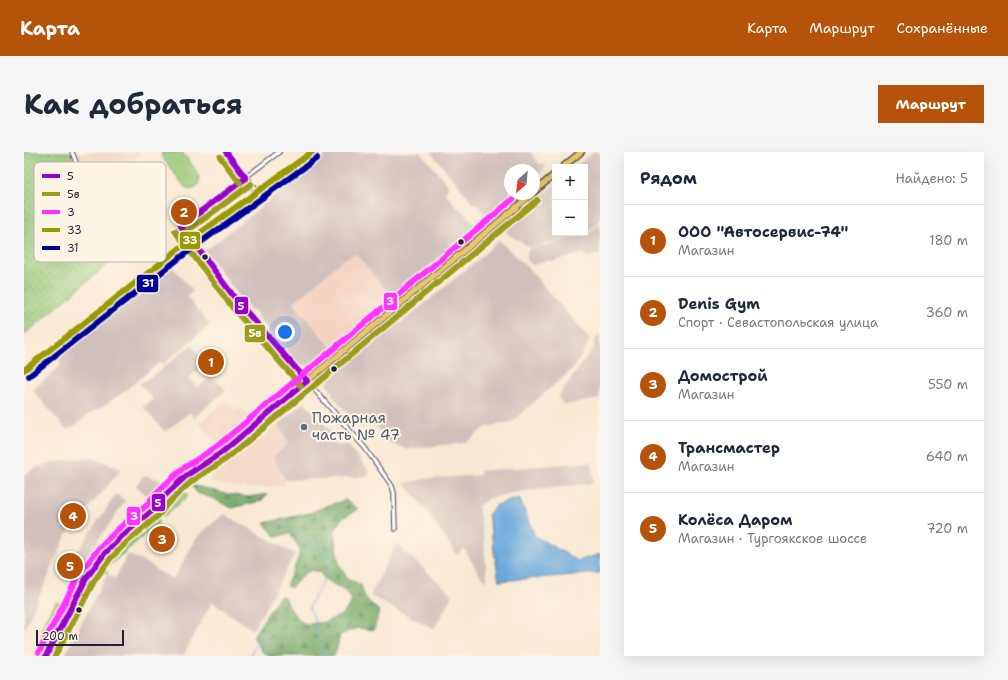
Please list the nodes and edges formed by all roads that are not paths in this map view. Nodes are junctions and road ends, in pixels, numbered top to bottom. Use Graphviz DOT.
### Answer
graph roads {
  1 [pos="72,152"];
  2 [pos="226,152"];
  3 [pos="279,152"];
  4 [pos="312,152"];
  5 [pos="581,152"];
  6 [pos="76,162"];
  7 [pos="567,164"];
  8 [pos="552,177"];
  9 [pos="246,178"];
  10 [pos="540,187"];
  11 [pos="257,191"];
  12 [pos="525,200"];
  13 [pos="190,240"];
  14 [pos="166,258"];
  15 [pos="161,262"];
  16 [pos="24,370"];
  17 [pos="307,381"];
  18 [pos="395,529"];
  19 [pos="46,656"];
  1 -- 6 [label="street"];
  2 -- 9 [label="street"];
  3 -- 9 [label="street"];
  4 -- 11 [label="main road"];
  5 -- 7 [label="main road"];
  8 -- 10 [label="main road"];
  9 -- 11 [label="street"];
  9 -- 13 [label="street"];
  11 -- 13 [label="main road"];
  12 -- 17 [label="main road"];
  13 -- 14 [label="main road"];
  13 -- 17 [label="street"];
  15 -- 16 [label="main road"];
  17 -- 18 [label="street"];
  17 -- 19 [label="main road"];
}
